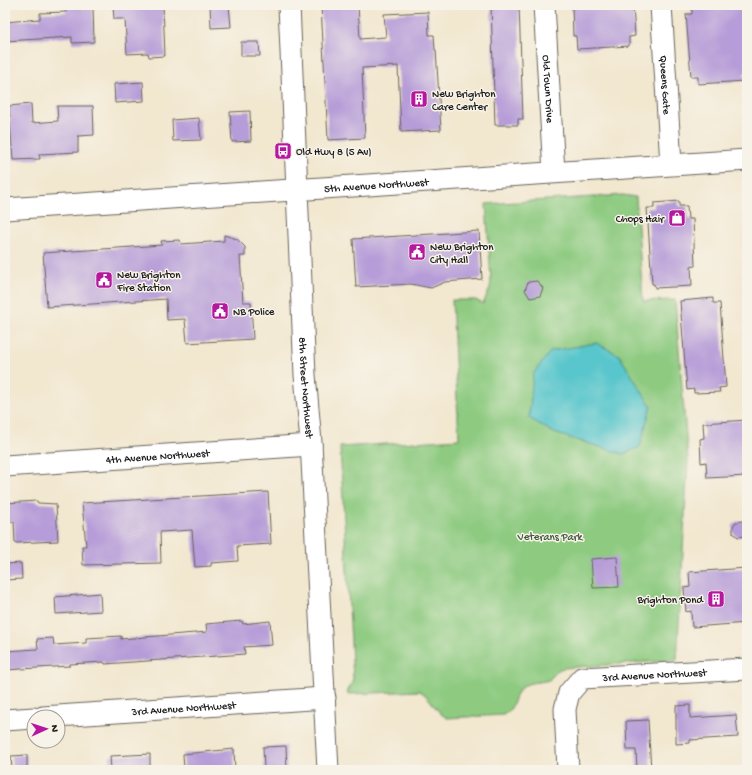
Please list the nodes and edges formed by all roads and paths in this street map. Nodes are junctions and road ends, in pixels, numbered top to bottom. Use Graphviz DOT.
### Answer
graph roads {
  1 [pos="290,5"];
  2 [pos="544,5"];
  3 [pos="661,5"];
  4 [pos="747,160"];
  5 [pos="671,164"];
  6 [pos="554,172"];
  7 [pos="298,189"];
  8 [pos="5,209"];
  9 [pos="311,445"];
  10 [pos="5,466"];
  11 [pos="747,669"];
  12 [pos="325,698"];
  13 [pos="66,716"];
  14 [pos="26,719"];
  15 [pos="5,720"];
  16 [pos="328,770"];
  17 [pos="568,770"];
  1 -- 7 [label="street, 8th Street Northwest"];
  2 -- 6 [label="street, Old Town Drive"];
  3 -- 5 [label="street, Queens Gate"];
  4 -- 5 [label="street, 5th Avenue Northwest"];
  5 -- 6 [label="street, 5th Avenue Northwest"];
  6 -- 7 [label="street, 5th Avenue Northwest"];
  7 -- 8 [label="street, 5th Avenue Northwest"];
  7 -- 9 [label="street, 8th Street Northwest"];
  9 -- 10 [label="street, 4th Avenue Northwest"];
  9 -- 12 [label="street, 8th Street Northwest"];
  11 -- 17 [label="street, 3rd Avenue Northwest"];
  12 -- 13 [label="street, 3rd Avenue Northwest"];
  12 -- 16 [label="street, 8th Street Northwest"];
  14 -- 15 [label="street"];
}
